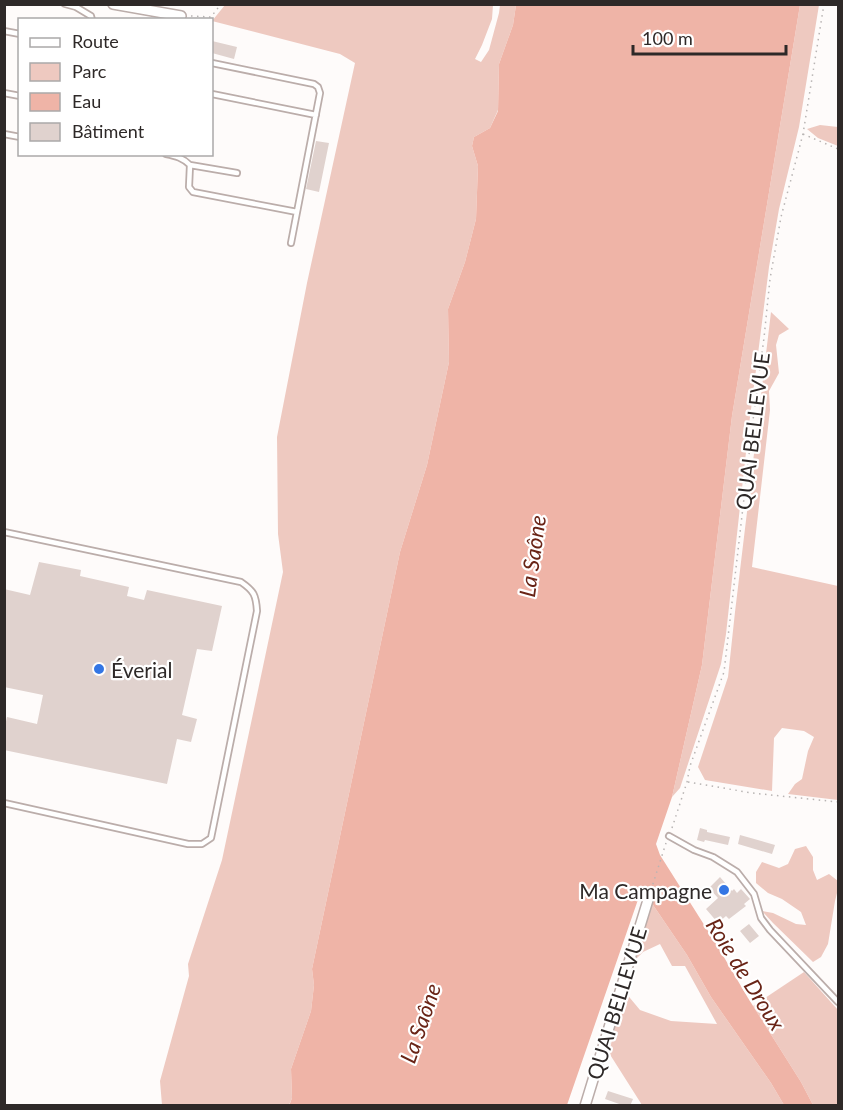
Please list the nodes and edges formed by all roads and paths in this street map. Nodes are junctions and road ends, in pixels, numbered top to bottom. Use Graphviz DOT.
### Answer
graph roads {
  1 [pos="64,4"];
  2 [pos="113,4"];
  3 [pos="221,4"];
  4 [pos="824,4"];
  5 [pos="181,16"];
  6 [pos="92,18"];
  7 [pos="213,63"];
  8 [pos="213,94"];
  9 [pos="316,115"];
  10 [pos="803,134"];
  11 [pos="838,149"];
  12 [pos="173,156"];
  13 [pos="190,165"];
  14 [pos="237,173"];
  15 [pos="297,212"];
  16 [pos="291,243"];
  17 [pos="4,532"];
  18 [pos="687,782"];
  19 [pos="838,802"];
  20 [pos="4,803"];
  21 [pos="669,836"];
  22 [pos="648,900"];
  23 [pos="838,1002"];
  24 [pos="585,1106"];
  1 -- 6 [label="lane"];
  2 -- 5 [label="street"];
  3 -- 5 [label="path"];
  4 -- 10 [label="path, QUAI BELLEVUE"];
  7 -- 9 [label="lane"];
  8 -- 9 [label="lane"];
  9 -- 15 [label="lane"];
  10 -- 11 [label="path"];
  10 -- 18 [label="path, QUAI BELLEVUE"];
  12 -- 13 [label="lane"];
  13 -- 14 [label="lane"];
  13 -- 15 [label="lane"];
  15 -- 16 [label="lane"];
  17 -- 20 [label="lane"];
  18 -- 19 [label="path"];
  18 -- 21 [label="path, QUAI BELLEVUE"];
  21 -- 22 [label="path, QUAI BELLEVUE"];
  21 -- 23 [label="lane"];
  22 -- 24 [label="street, QUAI BELLEVUE"];
}
